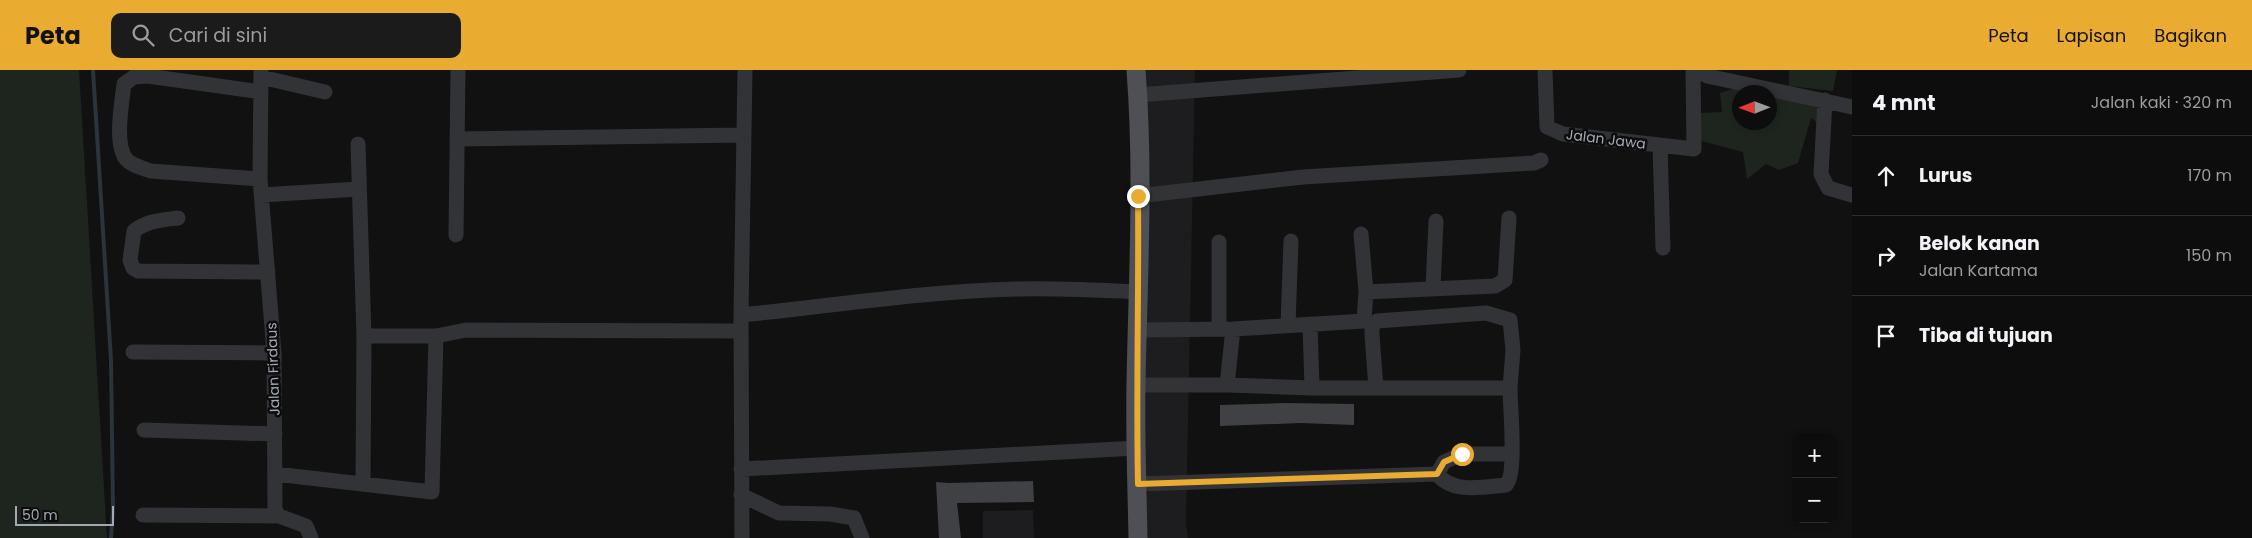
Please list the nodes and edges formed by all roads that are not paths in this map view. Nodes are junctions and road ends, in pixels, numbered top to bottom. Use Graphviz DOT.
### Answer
graph roads {
  1 [pos="458,70"];
  2 [pos="745,70"];
  3 [pos="1136,70"];
  4 [pos="1459,70"];
  5 [pos="1545,70"];
  6 [pos="1694,70"];
  7 [pos="261,80"];
  8 [pos="324,92"];
  9 [pos="1138,96"];
  10 [pos="1825,100"];
  11 [pos="1852,107"];
  12 [pos="744,135"];
  13 [pos="457,139"];
  14 [pos="358,144"];
  15 [pos="1660,145"];
  16 [pos="1540,160"];
  17 [pos="260,179"];
  18 [pos="359,189"];
  19 [pos="261,195"];
  20 [pos="1852,195"];
  21 [pos="1138,196"];
  22 [pos="178,218"];
  23 [pos="1509,218"];
  24 [pos="1436,221"];
  25 [pos="1361,234"];
  26 [pos="456,235"];
  27 [pos="1291,241"];
  28 [pos="1219,242"];
  29 [pos="1663,248"];
  30 [pos="268,272"];
  31 [pos="1433,288"];
  32 [pos="1139,292"];
  33 [pos="1366,292"];
  34 [pos="741,315"];
  35 [pos="1310,324"];
  36 [pos="1288,326"];
  37 [pos="1226,329"];
  38 [pos="1137,330"];
  39 [pos="741,331"];
  40 [pos="364,336"];
  41 [pos="436,336"];
  42 [pos="133,352"];
  43 [pos="274,353"];
  44 [pos="1136,385"];
  45 [pos="1227,385"];
  46 [pos="1312,388"];
  47 [pos="1376,388"];
  48 [pos="1510,388"];
  49 [pos="144,430"];
  50 [pos="275,434"];
  51 [pos="1137,448"];
  52 [pos="1512,454"];
  53 [pos="741,469"];
  54 [pos="275,474"];
  55 [pos="1437,474"];
  56 [pos="363,484"];
  57 [pos="1138,484"];
  58 [pos="742,495"];
  59 [pos="143,515"];
  60 [pos="279,516"];
  61 [pos="311,538"];
  62 [pos="742,538"];
  63 [pos="862,538"];
  64 [pos="1138,538"];
  1 -- 13 [label="street"];
  2 -- 12 [label="street"];
  3 -- 9 [label="main road"];
  4 -- 9 [label="street"];
  5 -- 15 [label="street, Jalan Jawa"];
  6 -- 10 [label="street"];
  6 -- 15 [label="street, Jalan Jawa"];
  7 -- 8 [label="street"];
  7 -- 17 [label="street, Jalan Firdaus"];
  7 -- 17 [label="street"];
  9 -- 21 [label="main road"];
  10 -- 11 [label="street"];
  10 -- 20 [label="street"];
  12 -- 13 [label="street"];
  12 -- 34 [label="street"];
  13 -- 26 [label="street"];
  14 -- 18 [label="street"];
  15 -- 29 [label="street"];
  16 -- 21 [label="street"];
  17 -- 19 [label="street, Jalan Firdaus"];
  18 -- 19 [label="street"];
  18 -- 40 [label="street"];
  19 -- 30 [label="street, Jalan Firdaus"];
  21 -- 32 [label="main road"];
  22 -- 30 [label="street"];
  23 -- 31 [label="street"];
  24 -- 31 [label="street"];
  25 -- 33 [label="street"];
  27 -- 36 [label="street"];
  28 -- 37 [label="street"];
  30 -- 43 [label="street, Jalan Firdaus"];
  31 -- 33 [label="street"];
  32 -- 34 [label="street"];
  32 -- 38 [label="main road"];
  33 -- 35 [label="street"];
  34 -- 39 [label="street"];
  35 -- 36 [label="street"];
  35 -- 46 [label="street"];
  36 -- 37 [label="street"];
  37 -- 38 [label="street"];
  37 -- 45 [label="street"];
  38 -- 44 [label="main road"];
  39 -- 41 [label="street"];
  39 -- 53 [label="street"];
  40 -- 41 [label="street"];
  40 -- 56 [label="street"];
  41 -- 56 [label="street"];
  42 -- 43 [label="street"];
  43 -- 50 [label="street, Jalan Firdaus"];
  44 -- 45 [label="street"];
  44 -- 51 [label="main road"];
  45 -- 46 [label="street"];
  46 -- 47 [label="street"];
  47 -- 48 [label="street"];
  47 -- 48 [label="street"];
  48 -- 52 [label="street"];
  49 -- 50 [label="street"];
  50 -- 54 [label="street, Jalan Firdaus"];
  51 -- 53 [label="street"];
  51 -- 57 [label="main road"];
  52 -- 55 [label="street"];
  52 -- 55 [label="street"];
  53 -- 58 [label="street"];
  54 -- 56 [label="street"];
  54 -- 60 [label="street, Jalan Firdaus"];
  55 -- 57 [label="street"];
  57 -- 64 [label="main road"];
  58 -- 62 [label="street"];
  58 -- 63 [label="street"];
  59 -- 60 [label="street"];
  60 -- 61 [label="street"];
}
